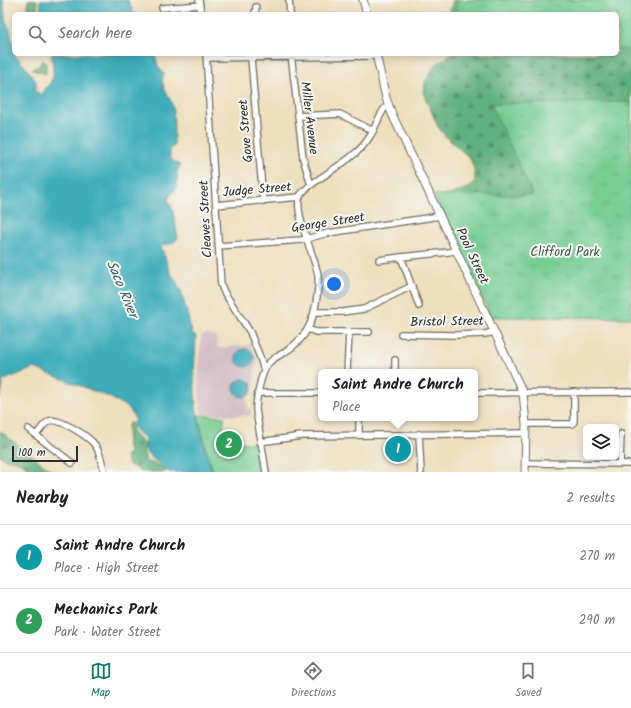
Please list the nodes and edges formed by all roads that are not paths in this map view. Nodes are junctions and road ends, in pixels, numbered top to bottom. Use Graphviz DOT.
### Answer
graph roads {
  1 [pos="289,0"];
  2 [pos="363,0"];
  3 [pos="200,3"];
  4 [pos="256,7"];
  5 [pos="162,8"];
  6 [pos="255,12"];
  7 [pos="290,12"];
  8 [pos="366,12"];
  9 [pos="206,56"];
  10 [pos="291,56"];
  11 [pos="376,56"];
  12 [pos="252,57"];
  13 [pos="388,105"];
  14 [pos="298,116"];
  15 [pos="373,131"];
  16 [pos="311,185"];
  17 [pos="299,197"];
  18 [pos="263,201"];
  19 [pos="216,205"];
  20 [pos="440,216"];
  21 [pos="307,239"];
  22 [pos="218,246"];
  23 [pos="456,250"];
  24 [pos="401,256"];
  25 [pos="379,260"];
  26 [pos="412,286"];
  27 [pos="419,306"];
  28 [pos="314,312"];
  29 [pos="308,330"];
  30 [pos="369,332"];
  31 [pos="494,332"];
  32 [pos="349,333"];
  33 [pos="401,334"];
  34 [pos="395,360"];
  35 [pos="348,369"];
  36 [pos="395,369"];
  37 [pos="264,371"];
  38 [pos="574,392"];
  39 [pos="631,392"];
  40 [pos="258,393"];
  41 [pos="318,393"];
  42 [pos="478,393"];
  43 [pos="523,393"];
  44 [pos="359,421"];
  45 [pos="526,424"];
  46 [pos="28,429"];
  47 [pos="526,433"];
  48 [pos="419,434"];
  49 [pos="621,434"];
  50 [pos="36,435"];
  51 [pos="359,436"];
  52 [pos="260,442"];
  53 [pos="72,463"];
  54 [pos="525,463"];
  55 [pos="620,464"];
  56 [pos="631,464"];
  57 [pos="105,472"];
  58 [pos="266,472"];
  59 [pos="421,472"];
  60 [pos="525,472"];
  1 -- 7 [label="street"];
  2 -- 8 [label="main road"];
  3 -- 5 [label="street"];
  4 -- 6 [label="street"];
  9 -- 12 [label="street"];
  9 -- 19 [label="street, Cleaves Street"];
  10 -- 12 [label="street"];
  10 -- 14 [label="street, Miller Avenue"];
  11 -- 13 [label="main road, Pool Street"];
  12 -- 18 [label="street, Gove Street"];
  13 -- 15 [label="street"];
  13 -- 20 [label="main road, Pool Street"];
  14 -- 15 [label="street"];
  14 -- 16 [label="street, Miller Avenue"];
  15 -- 16 [label="street"];
  16 -- 17 [label="street"];
  17 -- 18 [label="street, Judge Street"];
  17 -- 21 [label="street"];
  18 -- 19 [label="street, Judge Street"];
  19 -- 22 [label="street, Cleaves Street"];
  20 -- 21 [label="street, George Street"];
  20 -- 23 [label="main road, Pool Street"];
  21 -- 22 [label="street, George Street"];
  21 -- 28 [label="street"];
  22 -- 37 [label="street, Cleaves Street"];
  23 -- 24 [label="street"];
  23 -- 31 [label="main road, Pool Street"];
  24 -- 25 [label="street"];
  24 -- 26 [label="street"];
  26 -- 27 [label="street"];
  26 -- 28 [label="street"];
  28 -- 29 [label="street"];
  29 -- 32 [label="street"];
  29 -- 37 [label="street"];
  30 -- 32 [label="street"];
  31 -- 33 [label="street, Bristol Street"];
  31 -- 43 [label="main road, Pool Street"];
  32 -- 35 [label="street"];
  34 -- 36 [label="street"];
  37 -- 40 [label="street"];
  38 -- 39 [label="street"];
  38 -- 43 [label="street"];
  38 -- 45 [label="street"];
  40 -- 41 [label="street"];
  40 -- 52 [label="street"];
  42 -- 43 [label="street"];
  43 -- 45 [label="main road, Pool Street"];
  44 -- 51 [label="street"];
  45 -- 47 [label="main road, Pool Street"];
  46 -- 50 [label="street"];
  47 -- 48 [label="street"];
  47 -- 54 [label="main road, Pool Street"];
  48 -- 51 [label="street"];
  48 -- 59 [label="street"];
  49 -- 55 [label="street"];
  50 -- 53 [label="street"];
  50 -- 57 [label="street"];
  51 -- 52 [label="street"];
  52 -- 58 [label="street"];
  54 -- 55 [label="street"];
  54 -- 60 [label="main road, Pool Street"];
  55 -- 56 [label="street"];
}
